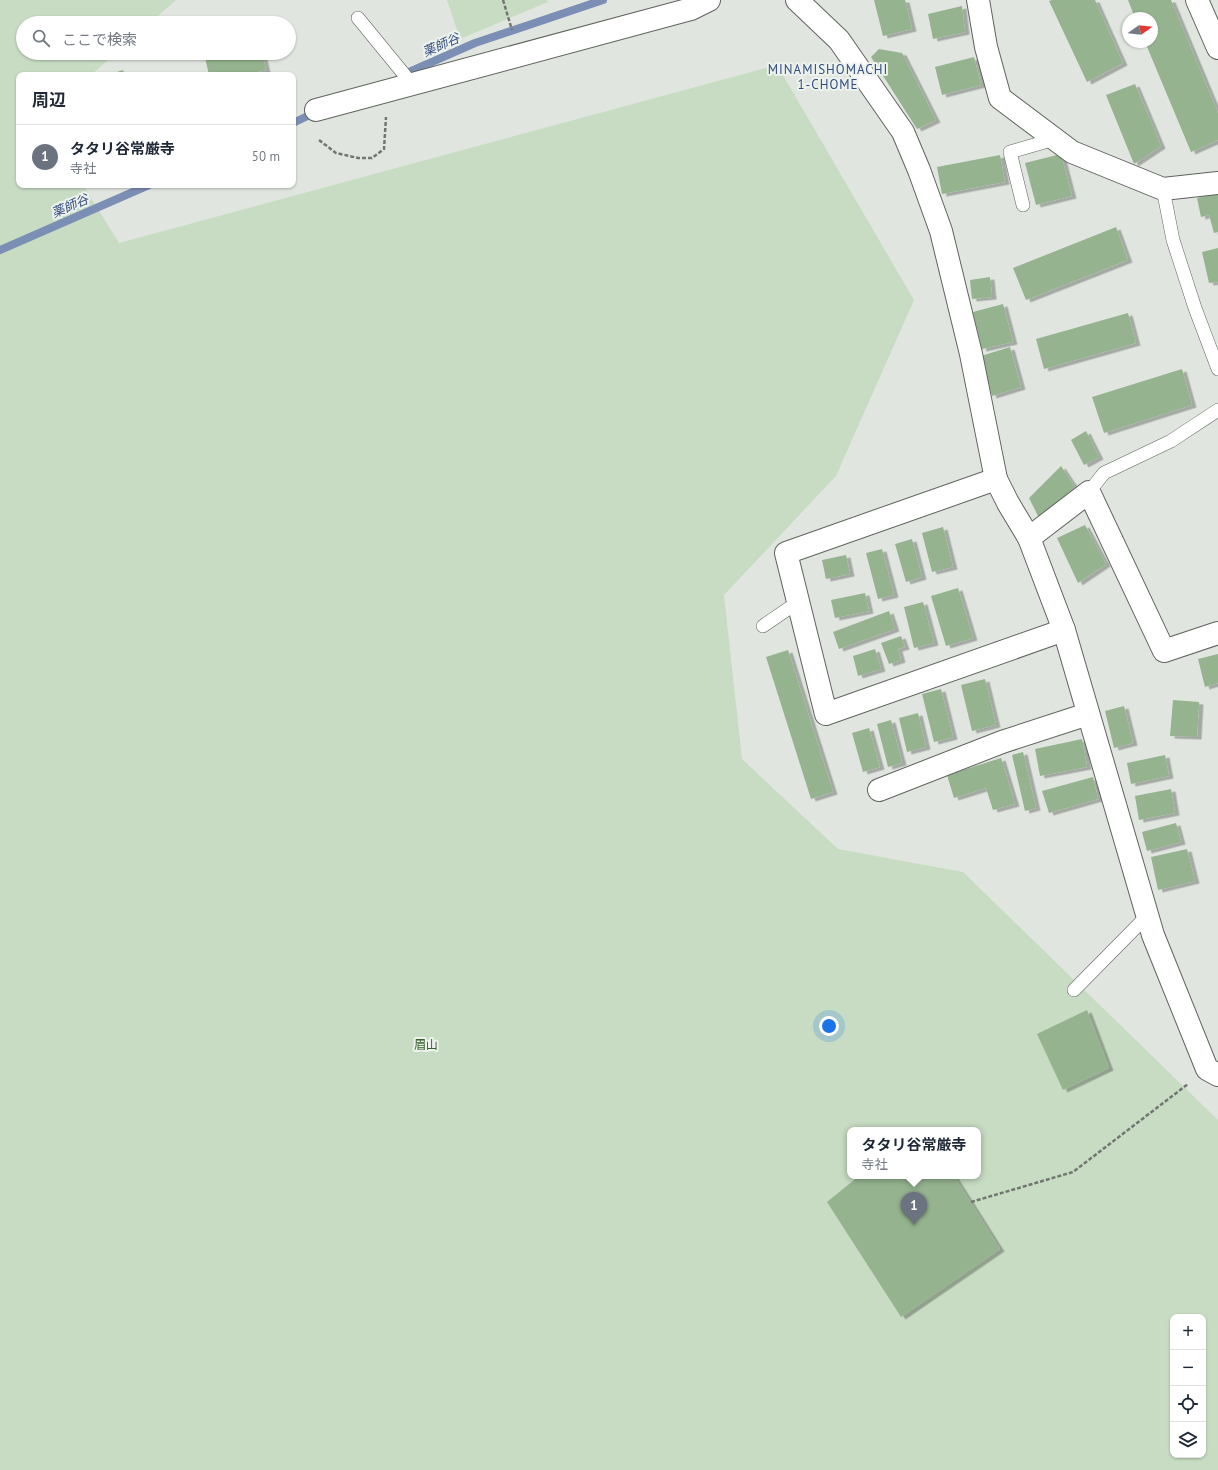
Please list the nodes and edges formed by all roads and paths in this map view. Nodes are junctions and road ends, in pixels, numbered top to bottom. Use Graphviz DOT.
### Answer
graph roads {
  1 [pos="504,0"];
  2 [pos="709,0"];
  3 [pos="797,0"];
  4 [pos="978,0"];
  5 [pos="1197,0"];
  6 [pos="358,18"];
  7 [pos="1218,48"];
  8 [pos="519,55"];
  9 [pos="412,84"];
  10 [pos="387,90"];
  11 [pos="316,110"];
  12 [pos="319,140"];
  13 [pos="1055,140"];
  14 [pos="1218,183"];
  15 [pos="1164,189"];
  16 [pos="1023,205"];
  17 [pos="1218,368"];
  18 [pos="1218,410"];
  19 [pos="996,479"];
  20 [pos="1089,492"];
  21 [pos="1029,538"];
  22 [pos="798,602"];
  23 [pos="763,626"];
  24 [pos="1064,630"];
  25 [pos="1218,633"];
  26 [pos="1088,714"];
  27 [pos="879,790"];
  28 [pos="1147,916"];
  29 [pos="1074,990"];
  30 [pos="1213,1072"];
  31 [pos="971,1202"];
  1 -- 8 [label="path"];
  2 -- 8 [label="street"];
  3 -- 19 [label="street"];
  4 -- 13 [label="street"];
  5 -- 7 [label="street"];
  6 -- 9 [label="lane"];
  8 -- 9 [label="street"];
  9 -- 10 [label="street"];
  10 -- 11 [label="street"];
  10 -- 12 [label="path"];
  13 -- 15 [label="street"];
  13 -- 16 [label="lane"];
  14 -- 15 [label="street"];
  15 -- 17 [label="lane"];
  18 -- 20 [label="lane"];
  19 -- 21 [label="street"];
  19 -- 22 [label="street"];
  20 -- 21 [label="street"];
  20 -- 25 [label="street"];
  21 -- 24 [label="street"];
  22 -- 23 [label="lane"];
  22 -- 24 [label="street"];
  24 -- 26 [label="street"];
  26 -- 27 [label="street"];
  26 -- 28 [label="street"];
  28 -- 29 [label="lane"];
  28 -- 30 [label="street"];
  30 -- 31 [label="path"];
}
